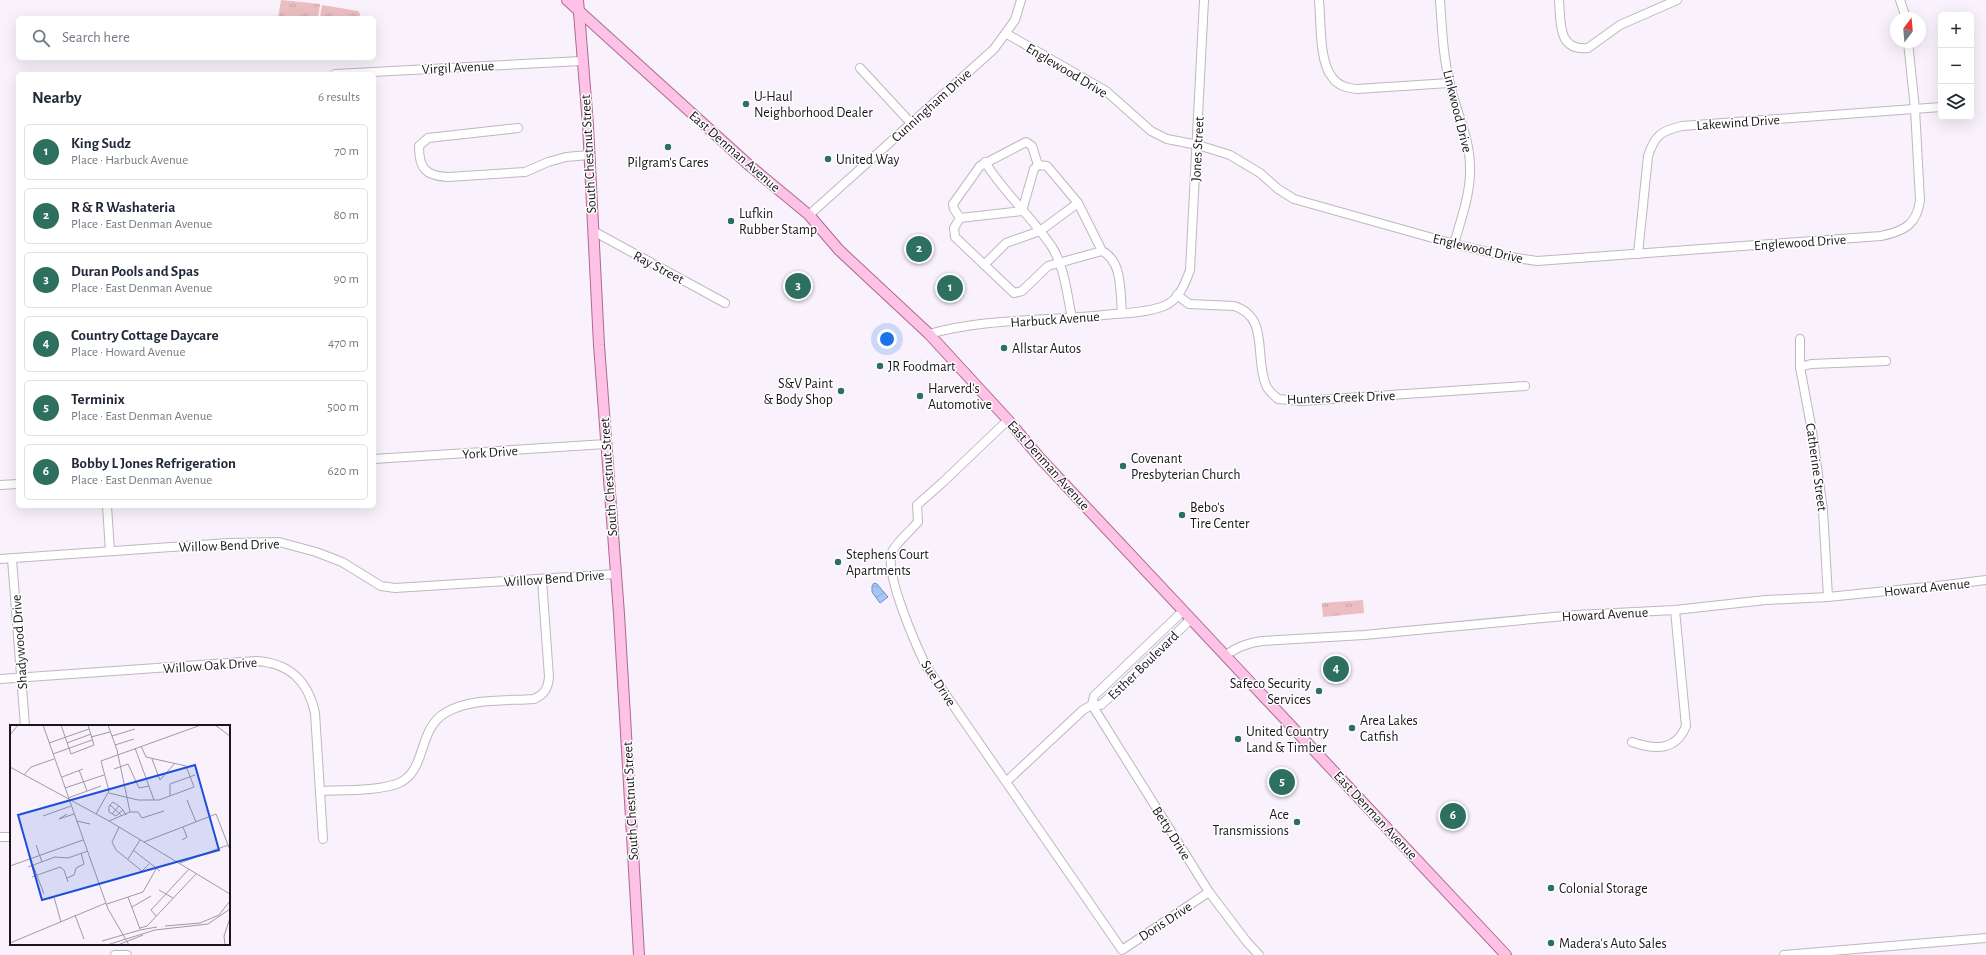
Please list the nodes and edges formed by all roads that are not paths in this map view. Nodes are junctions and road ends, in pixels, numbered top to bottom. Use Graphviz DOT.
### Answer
graph roads {
  1 [pos="567,0"];
  2 [pos="578,0"];
  3 [pos="1021,0"];
  4 [pos="1204,0"];
  5 [pos="1319,0"];
  6 [pos="1440,0"];
  7 [pos="1559,0"];
  8 [pos="1677,0"];
  9 [pos="1900,0"];
  10 [pos="578,11"];
  11 [pos="1904,12"];
  12 [pos="1006,34"];
  13 [pos="1909,48"];
  14 [pos="582,61"];
  15 [pos="860,68"];
  16 [pos="374,72"];
  17 [pos="1449,83"];
  18 [pos="1938,107"];
  19 [pos="1915,109"];
  20 [pos="910,122"];
  21 [pos="518,128"];
  22 [pos="1198,145"];
  23 [pos="589,155"];
  24 [pos="985,162"];
  25 [pos="1038,165"];
  26 [pos="1078,203"];
  27 [pos="1022,211"];
  28 [pos="809,215"];
  29 [pos="960,218"];
  30 [pos="593,231"];
  31 [pos="1040,231"];
  32 [pos="1454,244"];
  33 [pos="1102,251"];
  34 [pos="1638,254"];
  35 [pos="1059,263"];
  36 [pos="984,264"];
  37 [pos="1177,295"];
  38 [pos="725,302"];
  39 [pos="1122,313"];
  40 [pos="1072,318"];
  41 [pos="929,334"];
  42 [pos="1800,339"];
  43 [pos="1886,361"];
  44 [pos="1800,367"];
  45 [pos="1525,386"];
  46 [pos="1008,420"];
  47 [pos="606,444"];
  48 [pos="376,460"];
  49 [pos="16,484"];
  50 [pos="0,485"];
  51 [pos="107,508"];
  52 [pos="110,551"];
  53 [pos="12,558"];
  54 [pos="0,559"];
  55 [pos="616,574"];
  56 [pos="542,580"];
  57 [pos="1986,580"];
  58 [pos="1828,597"];
  59 [pos="1675,610"];
  60 [pos="1183,611"];
  61 [pos="1191,619"];
  62 [pos="1226,655"];
  63 [pos="22,678"];
  64 [pos="0,679"];
  65 [pos="1092,705"];
  66 [pos="25,725"];
  67 [pos="1632,742"];
  68 [pos="1007,781"];
  69 [pos="320,791"];
  70 [pos="323,839"];
  71 [pos="1209,892"];
  72 [pos="1986,938"];
  73 [pos="1122,950"];
  74 [pos="115,955"];
  75 [pos="127,955"];
  76 [pos="639,955"];
  77 [pos="1259,955"];
  78 [pos="1506,955"];
  79 [pos="1784,955"];
  1 -- 10 [label="main road, East Denman Avenue"];
  2 -- 10 [label="main road, South Chestnut Street"];
  3 -- 12 [label="street, Cunningham Drive"];
  4 -- 22 [label="street, Jones Street"];
  5 -- 17 [label="street"];
  6 -- 17 [label="street, Linkwood Drive"];
  7 -- 8 [label="street"];
  9 -- 11 [label="street"];
  10 -- 14 [label="main road, South Chestnut Street"];
  10 -- 28 [label="main road, East Denman Avenue"];
  12 -- 20 [label="street, Cunningham Drive"];
  12 -- 22 [label="street, Englewood Drive"];
  13 -- 19 [label="street, Englewood Drive"];
  14 -- 16 [label="street, Virgil Avenue"];
  14 -- 23 [label="main road, South Chestnut Street"];
  15 -- 20 [label="street"];
  17 -- 32 [label="street, Linkwood Drive"];
  18 -- 19 [label="street, Lakewind Drive"];
  19 -- 34 [label="street, Lakewind Drive"];
  19 -- 34 [label="street, Englewood Drive"];
  20 -- 28 [label="street, Cunningham Drive"];
  21 -- 23 [label="street"];
  22 -- 32 [label="street, Englewood Drive"];
  22 -- 37 [label="street, Jones Street"];
  23 -- 30 [label="main road, South Chestnut Street"];
  24 -- 25 [label="street"];
  24 -- 27 [label="street"];
  24 -- 29 [label="street"];
  25 -- 26 [label="street"];
  25 -- 27 [label="street"];
  26 -- 31 [label="street"];
  26 -- 33 [label="street"];
  27 -- 29 [label="street"];
  27 -- 31 [label="street"];
  28 -- 41 [label="main road, East Denman Avenue"];
  29 -- 36 [label="street"];
  30 -- 38 [label="street, Ray Street"];
  30 -- 47 [label="main road, South Chestnut Street"];
  31 -- 35 [label="street"];
  31 -- 36 [label="street"];
  32 -- 34 [label="street, Englewood Drive"];
  33 -- 35 [label="street"];
  33 -- 39 [label="street"];
  35 -- 36 [label="street"];
  35 -- 40 [label="street"];
  37 -- 39 [label="street, Harbuck Avenue"];
  37 -- 45 [label="street, Hunters Creek Drive"];
  39 -- 40 [label="street, Harbuck Avenue"];
  40 -- 41 [label="street, Harbuck Avenue"];
  41 -- 46 [label="main road, East Denman Avenue"];
  42 -- 44 [label="street, Catherine Street"];
  43 -- 44 [label="street"];
  44 -- 58 [label="street, Catherine Street"];
  46 -- 60 [label="main road, East Denman Avenue"];
  46 -- 68 [label="street, Sue Drive"];
  47 -- 48 [label="street, York Drive"];
  47 -- 55 [label="main road, South Chestnut Street"];
  49 -- 50 [label="street"];
  51 -- 52 [label="street"];
  52 -- 53 [label="street, Willow Bend Drive"];
  52 -- 56 [label="street, Willow Bend Drive"];
  53 -- 54 [label="street, Willow Bend Drive"];
  53 -- 63 [label="street, Shadywood Drive"];
  55 -- 56 [label="street, Willow Bend Drive"];
  55 -- 76 [label="main road, South Chestnut Street"];
  56 -- 69 [label="street"];
  57 -- 58 [label="street, Howard Avenue"];
  58 -- 59 [label="street, Howard Avenue"];
  59 -- 62 [label="street, Howard Avenue"];
  59 -- 67 [label="street"];
  60 -- 61 [label="main road, East Denman Avenue"];
  60 -- 65 [label="street, Esther Boulevard"];
  61 -- 62 [label="main road, East Denman Avenue"];
  61 -- 65 [label="street, Esther Boulevard"];
  62 -- 78 [label="main road, East Denman Avenue"];
  63 -- 64 [label="street, Willow Oak Drive"];
  63 -- 66 [label="street, Shadywood Drive"];
  63 -- 69 [label="street, Willow Oak Drive"];
  65 -- 68 [label="street, Esther Boulevard"];
  65 -- 71 [label="street, Betty Drive"];
  68 -- 73 [label="street, Sue Drive"];
  69 -- 70 [label="street, Willow Oak Drive"];
  71 -- 73 [label="street, Doris Drive"];
  71 -- 77 [label="street, Betty Drive"];
  72 -- 79 [label="street"];
  74 -- 75 [label="street"];
}
